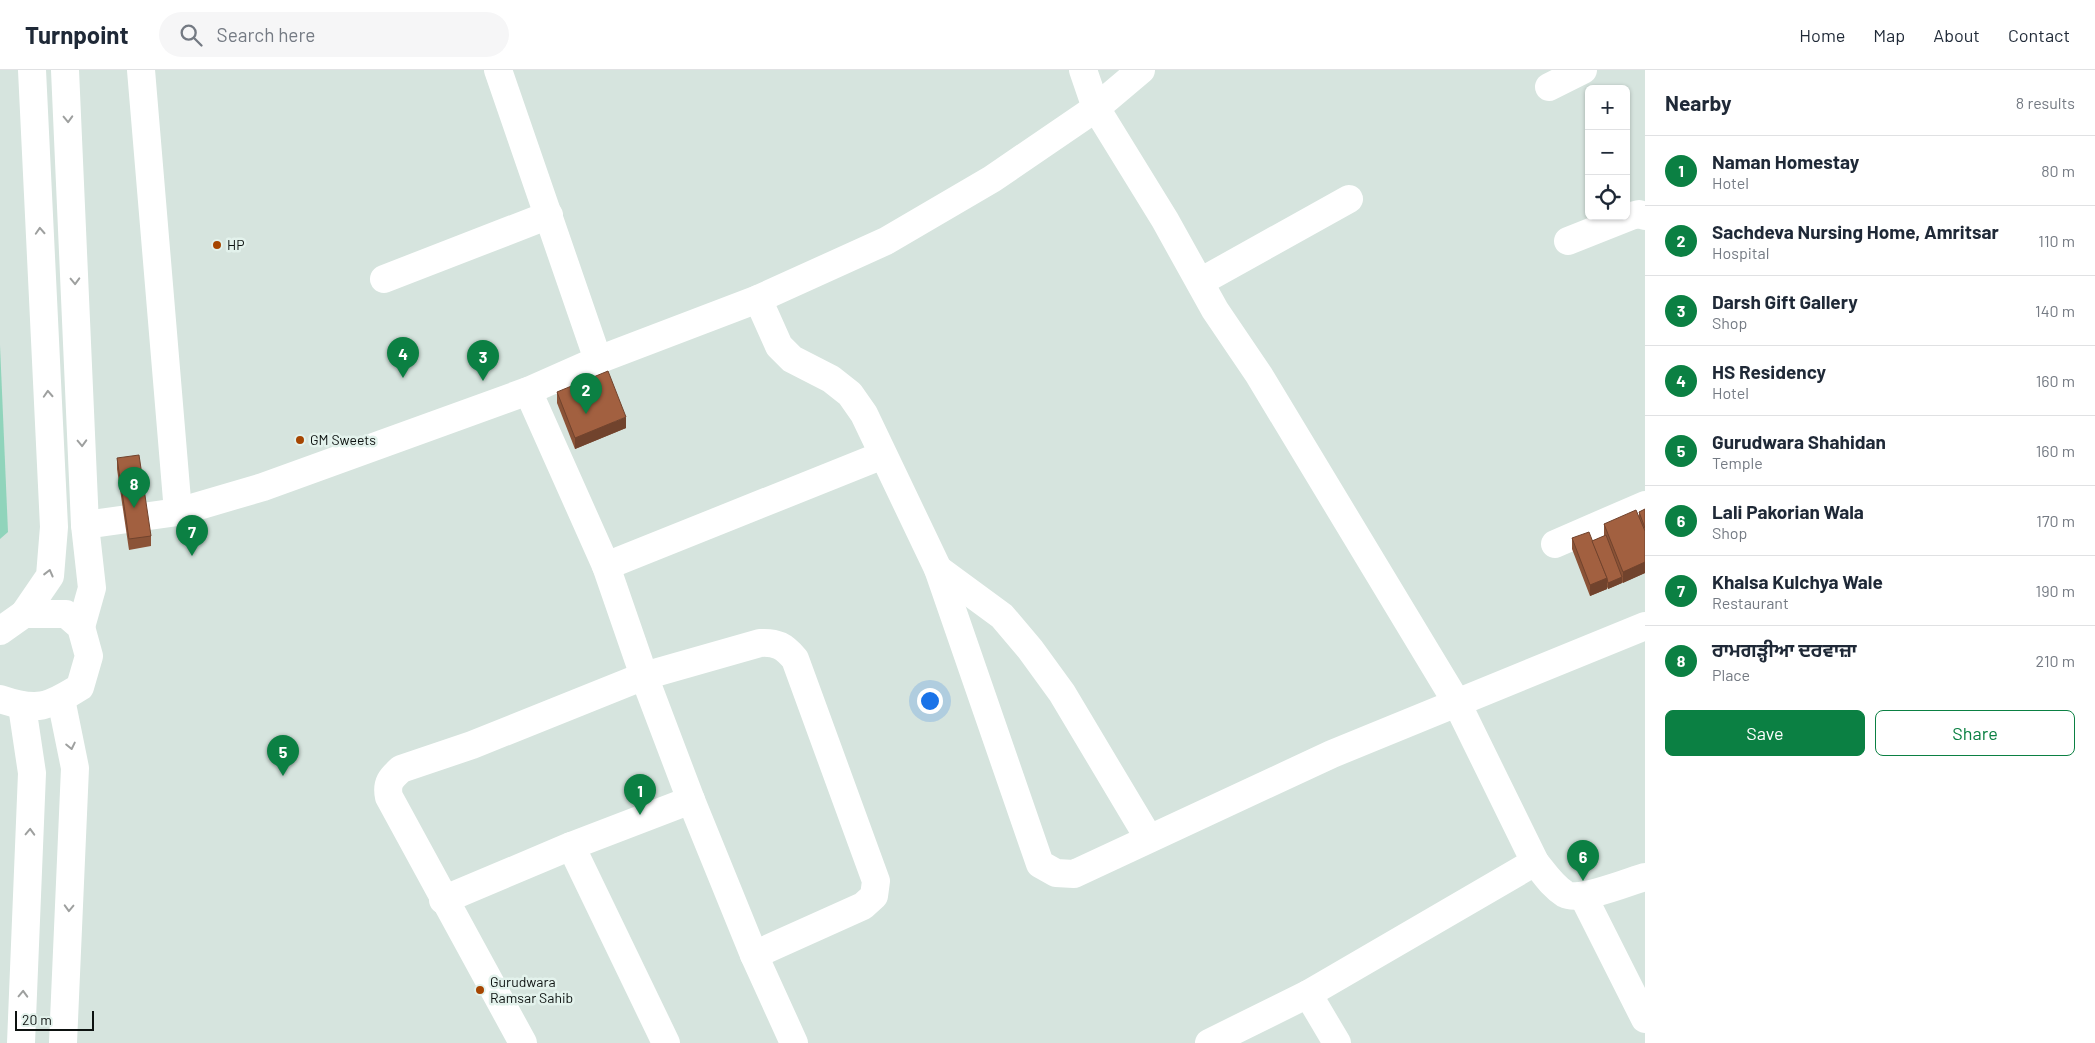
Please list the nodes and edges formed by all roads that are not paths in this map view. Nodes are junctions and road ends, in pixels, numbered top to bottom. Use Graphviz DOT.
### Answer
graph roads {
  1 [pos="32,70"];
  2 [pos="66,70"];
  3 [pos="141,70"];
  4 [pos="498,70"];
  5 [pos="1083,70"];
  6 [pos="1141,70"];
  7 [pos="1583,70"];
  8 [pos="1549,87"];
  9 [pos="1096,108"];
  10 [pos="1349,199"];
  11 [pos="549,215"];
  12 [pos="1645,216"];
  13 [pos="1568,241"];
  14 [pos="384,279"];
  15 [pos="1200,282"];
  16 [pos="758,299"];
  17 [pos="598,360"];
  18 [pos="528,391"];
  19 [pos="883,455"];
  20 [pos="1645,505"];
  21 [pos="178,512"];
  22 [pos="85,525"];
  23 [pos="1555,544"];
  24 [pos="606,566"];
  25 [pos="938,569"];
  26 [pos="24,614"];
  27 [pos="1645,626"];
  28 [pos="82,627"];
  29 [pos="0,631"];
  30 [pos="644,676"];
  31 [pos="61,699"];
  32 [pos="11,703"];
  33 [pos="1457,703"];
  34 [pos="691,800"];
  35 [pos="1148,838"];
  36 [pos="571,846"];
  37 [pos="1535,862"];
  38 [pos="1645,877"];
  39 [pos="1582,896"];
  40 [pos="443,900"];
  41 [pos="754,955"];
  42 [pos="1308,994"];
  43 [pos="1645,1019"];
  44 [pos="21,1043"];
  45 [pos="64,1043"];
  46 [pos="523,1043"];
  47 [pos="666,1043"];
  48 [pos="794,1043"];
  49 [pos="1209,1043"];
  50 [pos="1337,1043"];
  26 -- 1 [label="street, one-way"];
  2 -- 22 [label="street, one-way"];
  3 -- 21 [label="street"];
  4 -- 11 [label="street"];
  5 -- 9 [label="street"];
  6 -- 9 [label="street"];
  7 -- 8 [label="street"];
  9 -- 15 [label="street"];
  9 -- 16 [label="street"];
  10 -- 15 [label="street"];
  11 -- 14 [label="street"];
  11 -- 17 [label="street"];
  12 -- 13 [label="street"];
  15 -- 33 [label="street"];
  16 -- 17 [label="street"];
  16 -- 19 [label="street"];
  17 -- 18 [label="street"];
  18 -- 21 [label="street"];
  18 -- 24 [label="street"];
  19 -- 24 [label="street"];
  19 -- 25 [label="street"];
  20 -- 23 [label="street"];
  21 -- 22 [label="street"];
  22 -- 28 [label="street"];
  24 -- 30 [label="street"];
  25 -- 35 [label="street"];
  25 -- 35 [label="street"];
  26 -- 28 [label="street"];
  26 -- 29 [label="street"];
  27 -- 33 [label="street"];
  28 -- 31 [label="street"];
  30 -- 34 [label="street"];
  30 -- 40 [label="street"];
  30 -- 41 [label="street"];
  31 -- 32 [label="street"];
  31 -- 45 [label="street, one-way"];
  44 -- 32 [label="street, one-way"];
  33 -- 35 [label="street"];
  33 -- 37 [label="street"];
  34 -- 36 [label="street"];
  34 -- 41 [label="street"];
  36 -- 40 [label="street"];
  36 -- 47 [label="street"];
  37 -- 39 [label="street"];
  37 -- 42 [label="street"];
  38 -- 39 [label="street"];
  39 -- 43 [label="street"];
  40 -- 46 [label="street"];
  41 -- 48 [label="street"];
  42 -- 49 [label="street"];
  42 -- 50 [label="street"];
}
